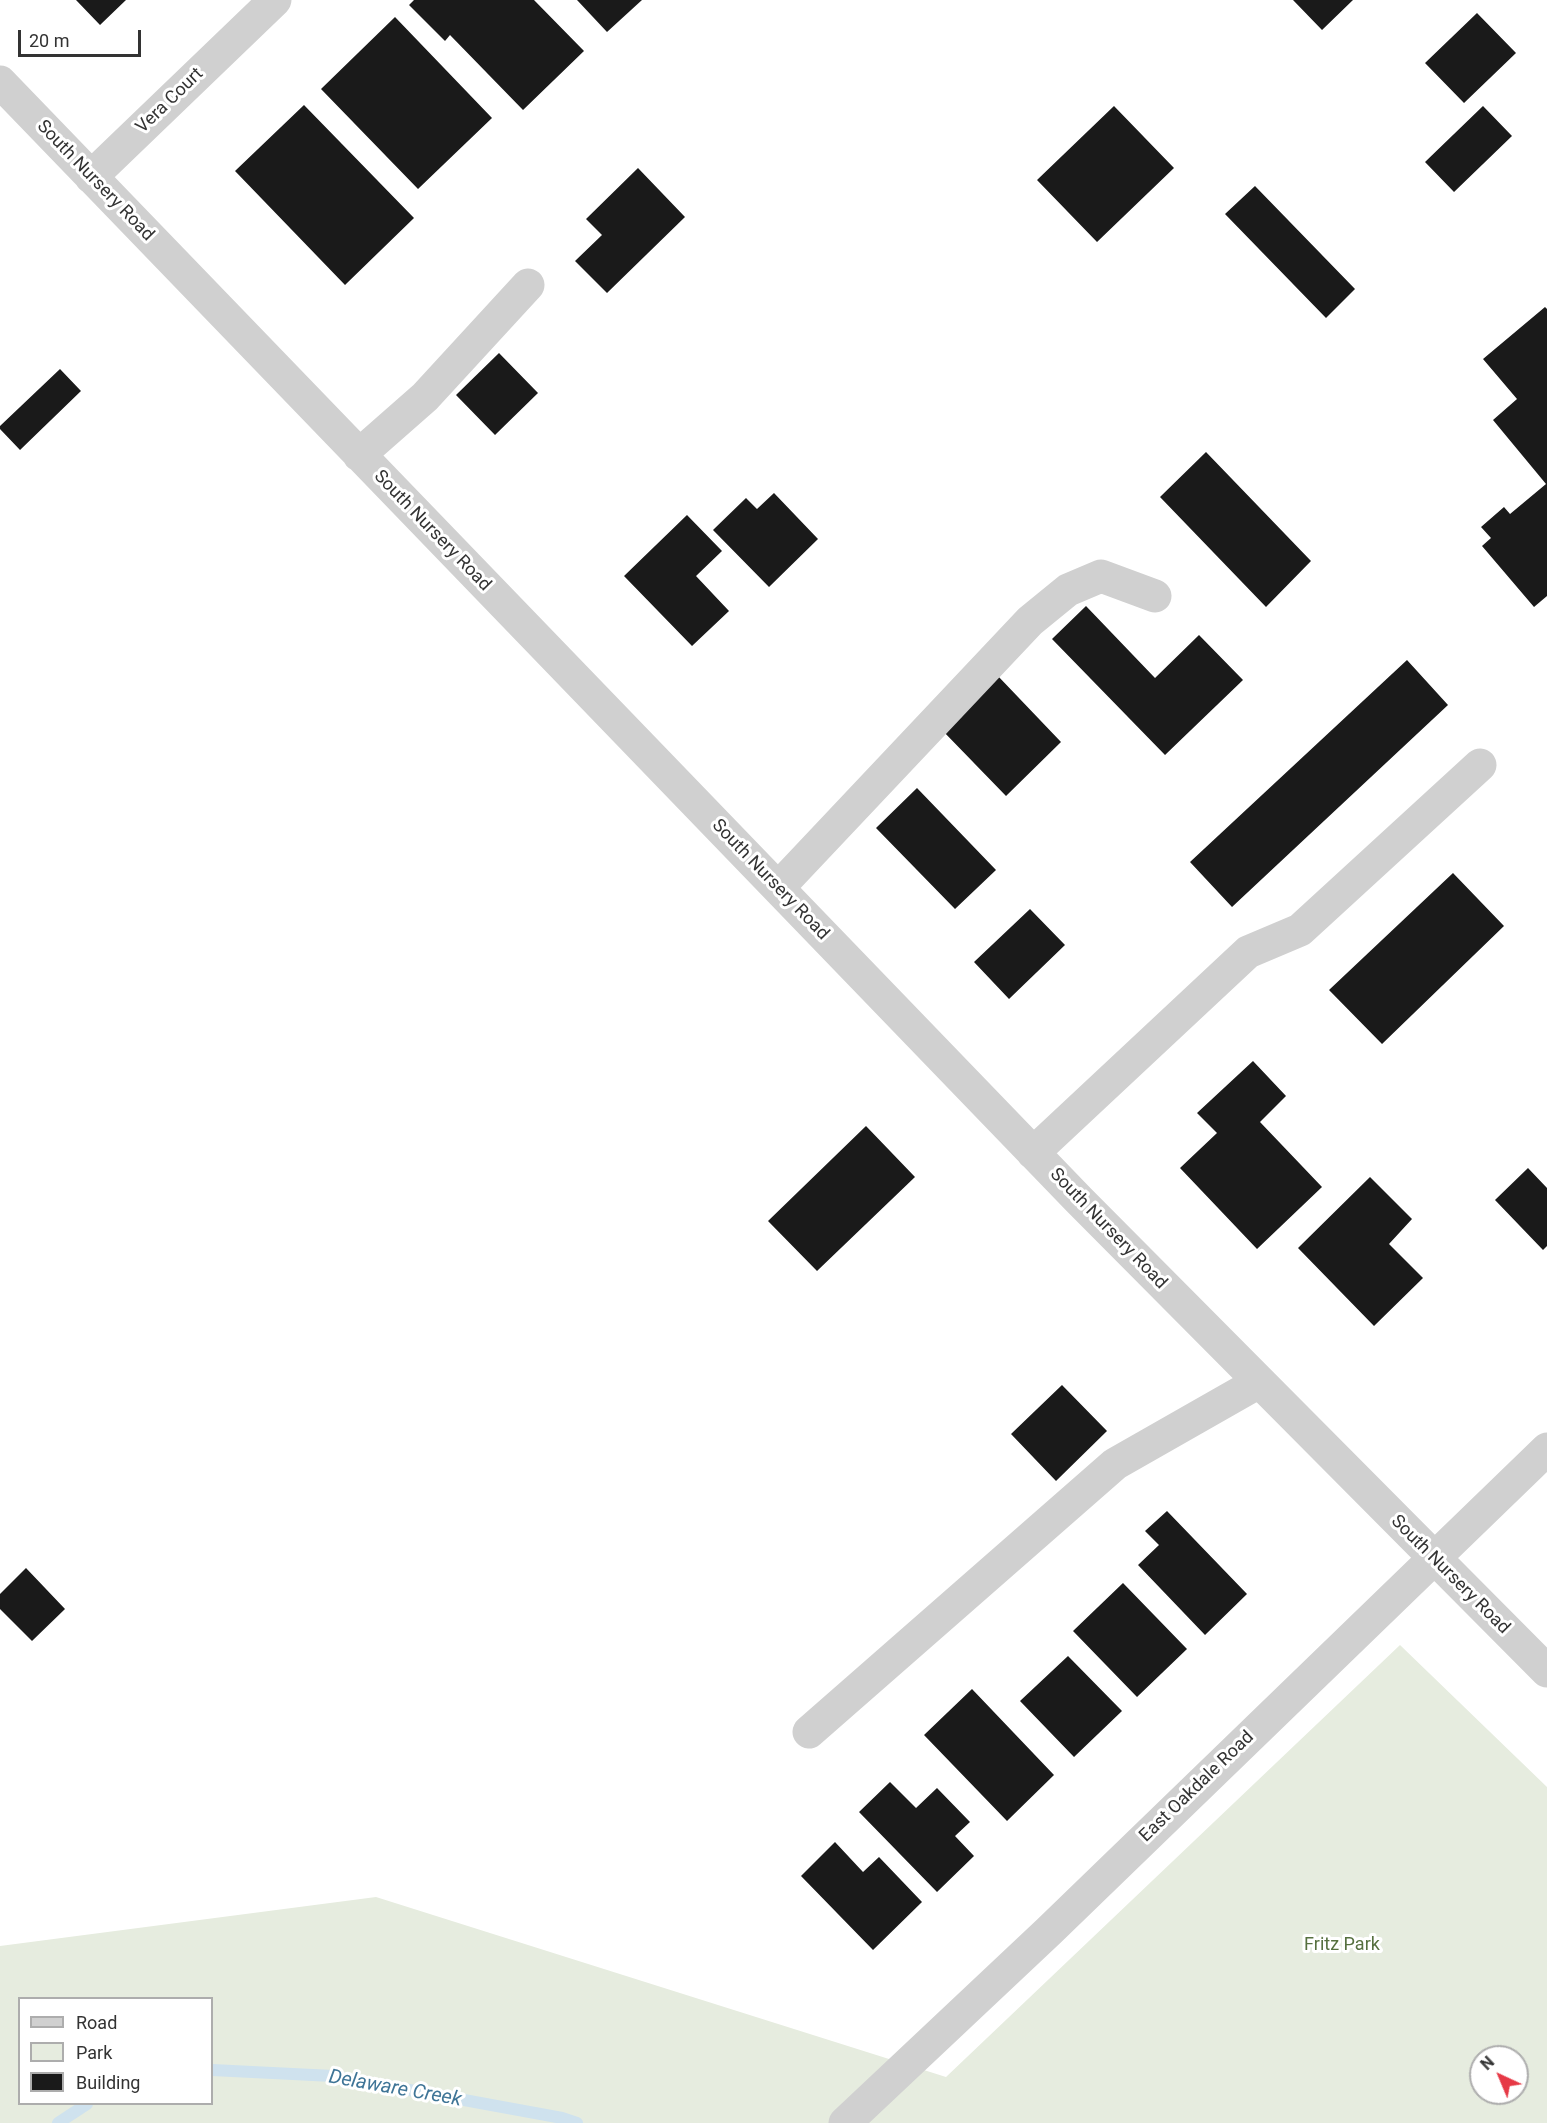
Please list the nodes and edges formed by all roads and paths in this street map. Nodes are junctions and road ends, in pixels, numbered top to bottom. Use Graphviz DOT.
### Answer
graph roads {
  1 [pos="276,0"];
  2 [pos="0,82"];
  3 [pos="91,177"];
  4 [pos="528,285"];
  5 [pos="359,455"];
  6 [pos="1155,596"];
  7 [pos="1480,765"];
  8 [pos="778,888"];
  9 [pos="1034,1153"];
  10 [pos="1259,1382"];
  11 [pos="1547,1449"];
  12 [pos="1433,1558"];
  13 [pos="1547,1671"];
  14 [pos="809,1732"];
  15 [pos="845,2123"];
  1 -- 3 [label="street, Vera Court"];
  2 -- 3 [label="street, South Nursery Road"];
  3 -- 5 [label="street, South Nursery Road"];
  4 -- 5 [label="street"];
  5 -- 8 [label="street, South Nursery Road"];
  6 -- 8 [label="street"];
  7 -- 9 [label="street"];
  8 -- 9 [label="street, South Nursery Road"];
  9 -- 10 [label="street, South Nursery Road"];
  10 -- 12 [label="street, South Nursery Road"];
  10 -- 14 [label="street"];
  11 -- 12 [label="street, East Oakdale Road"];
  12 -- 13 [label="street, South Nursery Road"];
  12 -- 15 [label="street, East Oakdale Road"];
}
